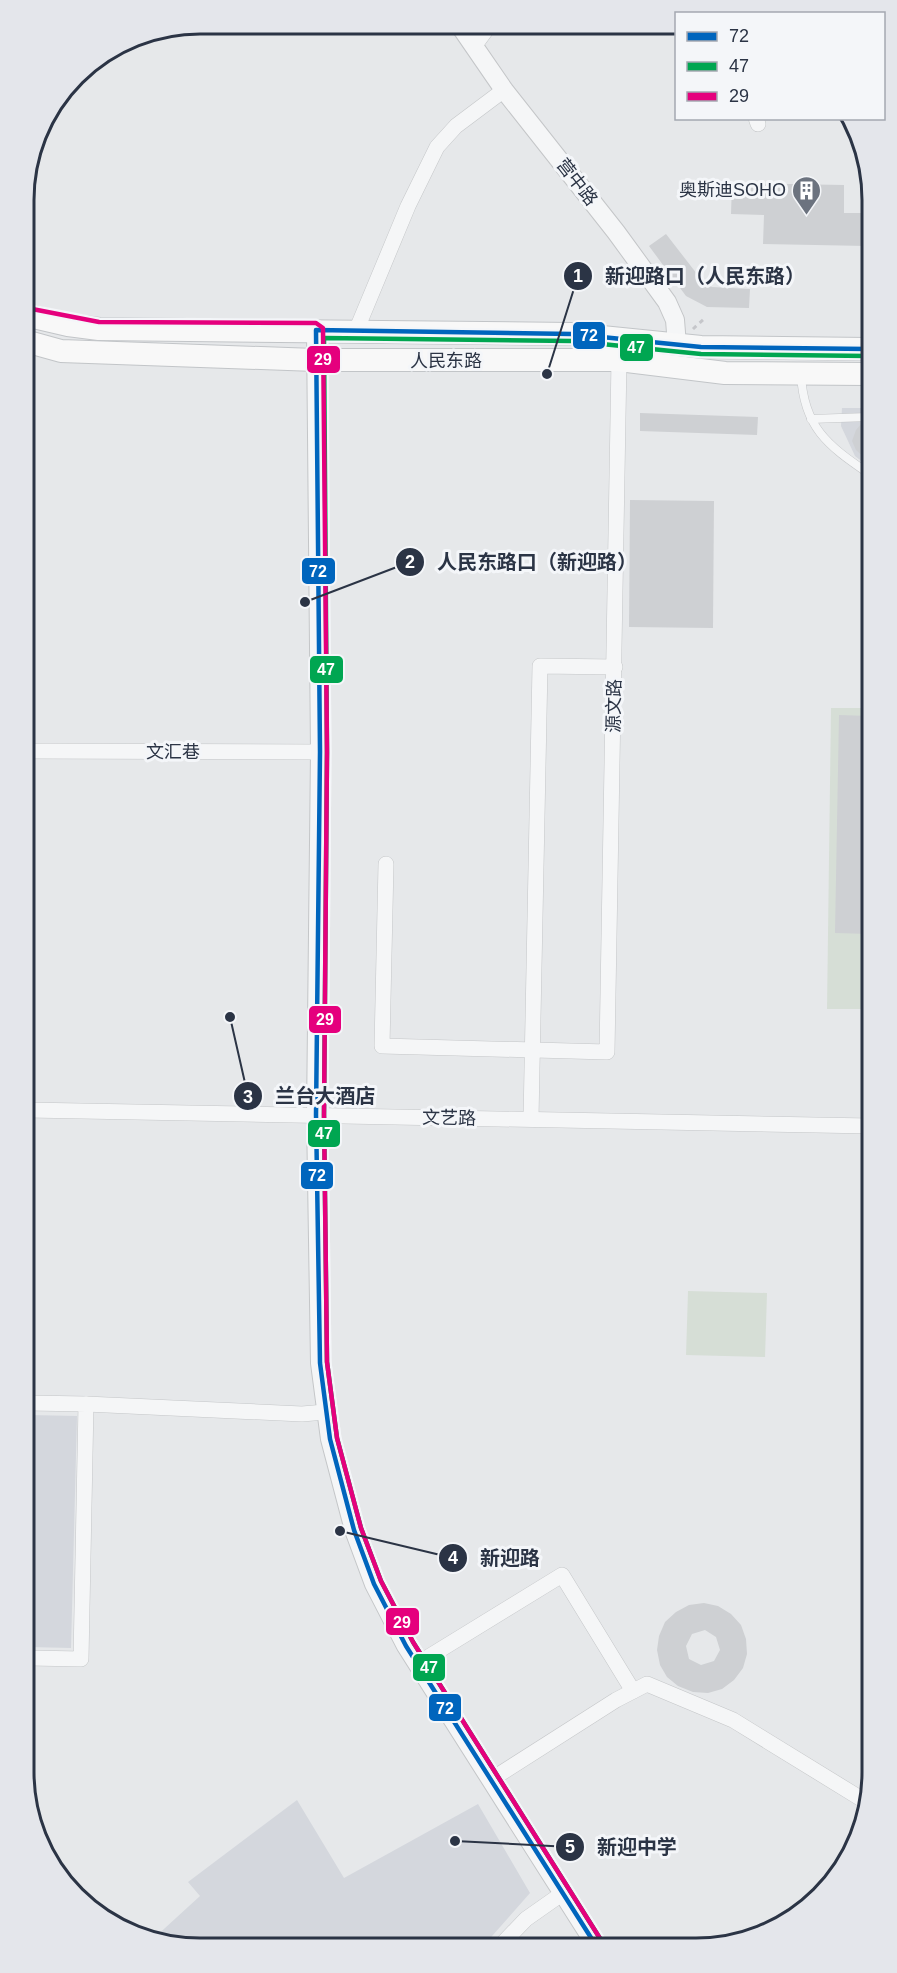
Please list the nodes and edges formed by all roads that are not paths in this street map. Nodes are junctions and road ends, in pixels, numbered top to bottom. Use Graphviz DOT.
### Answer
graph roads {
  1 [pos="466,34"];
  2 [pos="483,34"];
  3 [pos="475,45"];
  4 [pos="504,90"];
  5 [pos="35,317"];
  6 [pos="316,330"];
  7 [pos="356,331"];
  8 [pos="35,344"];
  9 [pos="677,345"];
  10 [pos="862,350"];
  11 [pos="315,360"];
  12 [pos="619,360"];
  13 [pos="801,374"];
  14 [pos="862,374"];
  15 [pos="862,417"];
  16 [pos="811,419"];
  17 [pos="862,468"];
  18 [pos="615,667"];
  19 [pos="35,751"];
  20 [pos="320,752"];
  21 [pos="386,864"];
  22 [pos="532,1050"];
  23 [pos="34,1110"];
  24 [pos="316,1115"];
  25 [pos="531,1119"];
  26 [pos="862,1126"];
  27 [pos="34,1402"];
  28 [pos="86,1404"];
  29 [pos="325,1412"];
  30 [pos="34,1658"];
  31 [pos="417,1664"];
  32 [pos="633,1691"];
  33 [pos="492,1779"];
  34 [pos="860,1798"];
  35 [pos="562,1893"];
  36 [pos="508,1938"];
  37 [pos="591,1938"];
  1 -- 3 [label="street, 营中路"];
  2 -- 3 [label="street"];
  3 -- 4 [label="street, 营中路"];
  4 -- 7 [label="street"];
  4 -- 9 [label="street, 营中路"];
  5 -- 6 [label="main road, 人民东路"];
  6 -- 7 [label="main road, 人民东路"];
  6 -- 11 [label="street"];
  7 -- 9 [label="main road, 人民东路"];
  8 -- 11 [label="main road, 人民东路"];
  9 -- 10 [label="main road, 人民东路"];
  11 -- 12 [label="main road, 人民东路"];
  11 -- 20 [label="street"];
  12 -- 13 [label="main road, 人民东路"];
  12 -- 18 [label="street, 源文路"];
  13 -- 14 [label="main road, 人民东路"];
  13 -- 16 [label="lane"];
  15 -- 16 [label="lane"];
  16 -- 17 [label="lane"];
  18 -- 22 [label="street"];
  18 -- 22 [label="street, 源文路"];
  19 -- 20 [label="street, 文汇巷"];
  20 -- 24 [label="street"];
  21 -- 22 [label="street"];
  22 -- 25 [label="street"];
  23 -- 24 [label="street, 文艺路"];
  24 -- 25 [label="street, 文艺路"];
  24 -- 29 [label="street"];
  25 -- 26 [label="street, 文艺路"];
  27 -- 28 [label="street"];
  28 -- 29 [label="street"];
  28 -- 30 [label="street"];
  29 -- 31 [label="street"];
  31 -- 32 [label="street"];
  31 -- 33 [label="street"];
  32 -- 33 [label="street"];
  32 -- 34 [label="street"];
  33 -- 35 [label="street"];
  35 -- 36 [label="street"];
  35 -- 37 [label="street"];
}
